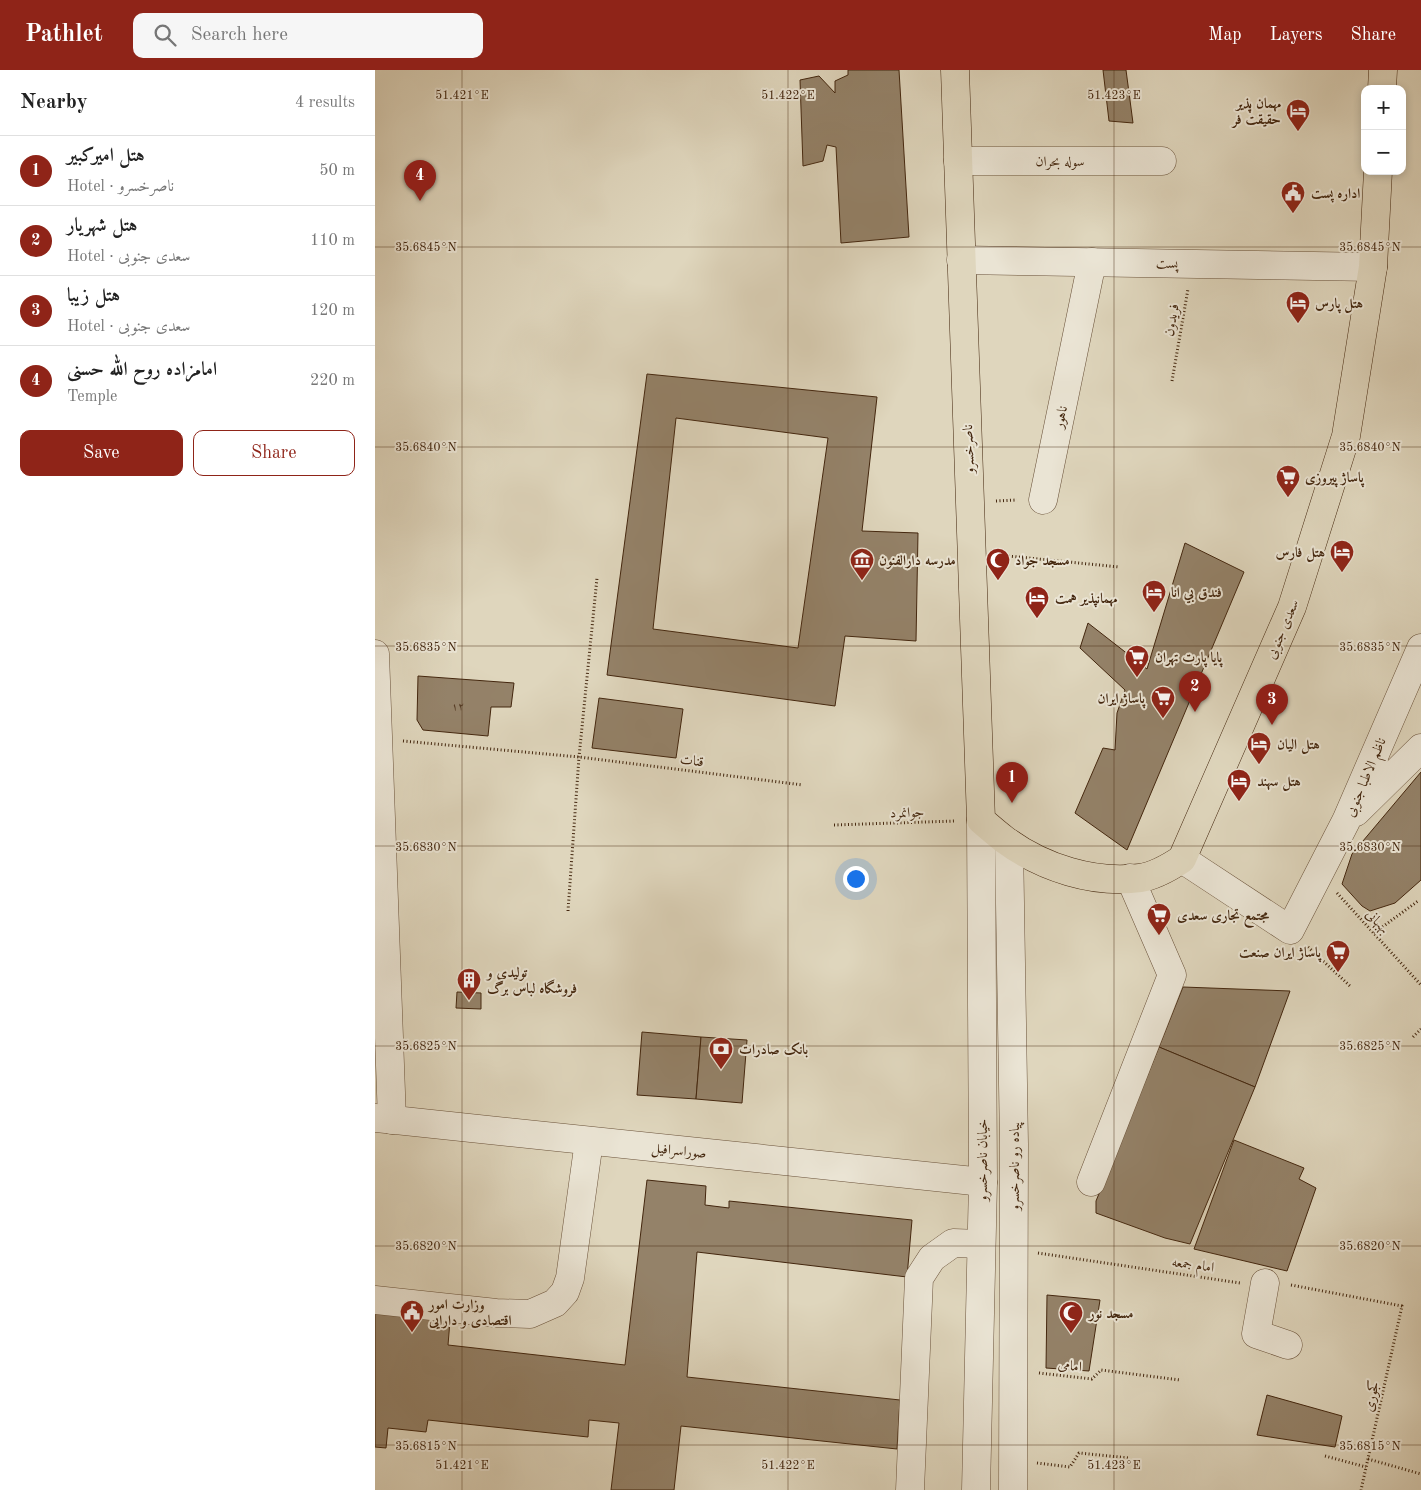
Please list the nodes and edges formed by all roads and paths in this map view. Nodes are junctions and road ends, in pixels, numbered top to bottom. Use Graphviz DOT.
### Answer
graph roads {
  1 [pos="955,70"];
  2 [pos="1383,70"];
  3 [pos="1382,85"];
  4 [pos="958,161"];
  5 [pos="1162,161"];
  6 [pos="1378,175"];
  7 [pos="961,260"];
  8 [pos="1092,262"];
  9 [pos="1192,264"];
  10 [pos="1373,268"];
  11 [pos="1172,381"];
  12 [pos="1043,500"];
  13 [pos="970,502"];
  14 [pos="972,552"];
  15 [pos="1119,567"];
  16 [pos="597,578"];
  17 [pos="1421,648"];
  18 [pos="375,654"];
  19 [pos="378,738"];
  20 [pos="1421,748"];
  21 [pos="579,758"];
  22 [pos="803,786"];
  23 [pos="1346,821"];
  24 [pos="833,825"];
  25 [pos="982,825"];
  26 [pos="1009,843"];
  27 [pos="1182,859"];
  28 [pos="1319,873"];
  29 [pos="1130,878"];
  30 [pos="1418,901"];
  31 [pos="568,911"];
  32 [pos="1290,930"];
  33 [pos="1374,933"];
  34 [pos="1421,985"];
  35 [pos="1350,986"];
  36 [pos="1421,1029"];
  37 [pos="1413,1037"];
  38 [pos="383,1119"];
  39 [pos="589,1141"];
  40 [pos="983,1182"];
  41 [pos="1091,1182"];
  42 [pos="981,1244"];
  43 [pos="1014,1249"];
  44 [pos="1265,1283"];
  45 [pos="375,1300"];
  46 [pos="1402,1306"];
  47 [pos="1288,1344"];
  48 [pos="1013,1370"];
  49 [pos="1180,1380"];
  50 [pos="1325,1456"];
  51 [pos="1129,1458"];
  52 [pos="1368,1459"];
  53 [pos="1013,1460"];
  54 [pos="1366,1467"];
  55 [pos="1421,1474"];
  56 [pos="910,1490"];
  57 [pos="977,1490"];
  58 [pos="1013,1490"];
  59 [pos="1361,1490"];
  1 -- 4 [label="main road, ناصرخسرو"];
  2 -- 3 [label="main road"];
  4 -- 5 [label="street, سوله بحران"];
  4 -- 7 [label="main road, ناصرخسرو"];
  6 -- 10 [label="main road, سعدی جنوبی"];
  7 -- 8 [label="street, پست"];
  7 -- 13 [label="main road, ناصرخسرو"];
  8 -- 9 [label="street, پست"];
  8 -- 12 [label="street, ناهور"];
  9 -- 10 [label="street, پست"];
  9 -- 11 [label="path, فریدون"];
  10 -- 27 [label="main road, سعدی جنوبی"];
  12 -- 13 [label="path"];
  13 -- 14 [label="main road, ناصرخسرو"];
  14 -- 15 [label="path"];
  14 -- 25 [label="main road, ناصرخسرو"];
  16 -- 21 [label="path"];
  17 -- 23 [label="street, ناظم الاطبا جنوبی"];
  18 -- 19 [label="street"];
  19 -- 21 [label="path, قنات"];
  19 -- 38 [label="street"];
  20 -- 23 [label="street"];
  21 -- 22 [label="path, قنات"];
  21 -- 31 [label="path"];
  23 -- 28 [label="street, ناظم الاطبا جنوبی"];
  24 -- 25 [label="path, جوانمرد"];
  25 -- 26 [label="main road"];
  25 -- 40 [label="street, خیابان ناصرخسرو"];
  26 -- 29 [label="main road"];
  26 -- 43 [label="street, پیاده رو ناصرخسرو"];
  27 -- 29 [label="main road"];
  27 -- 32 [label="street"];
  28 -- 32 [label="street, ناظم الاطبا جنوبی"];
  28 -- 33 [label="path, بهبهانی"];
  29 -- 41 [label="street"];
  30 -- 33 [label="path"];
  32 -- 35 [label="path"];
  33 -- 34 [label="path, بهبهانی"];
  36 -- 37 [label="path"];
  38 -- 39 [label="street, صوراسرافیل"];
  39 -- 40 [label="street, صوراسرافیل"];
  39 -- 45 [label="street"];
  40 -- 42 [label="street, خیابان ناصرخسرو"];
  42 -- 56 [label="street"];
  42 -- 57 [label="street, خیابان ناصرخسرو"];
  43 -- 44 [label="path, امام جمعه"];
  43 -- 48 [label="street, پیاده رو ناصرخسرو"];
  44 -- 46 [label="path, امام جمعه"];
  44 -- 47 [label="street"];
  46 -- 52 [label="path, کجوری"];
  48 -- 49 [label="path, امامی"];
  48 -- 53 [label="street, پیاده رو ناصرخسرو"];
  50 -- 54 [label="path"];
  51 -- 53 [label="path"];
  52 -- 54 [label="path, کجوری"];
  52 -- 55 [label="path"];
  53 -- 58 [label="street, پیاده رو ناصرخسرو"];
  54 -- 59 [label="path, کجوری"];
}
